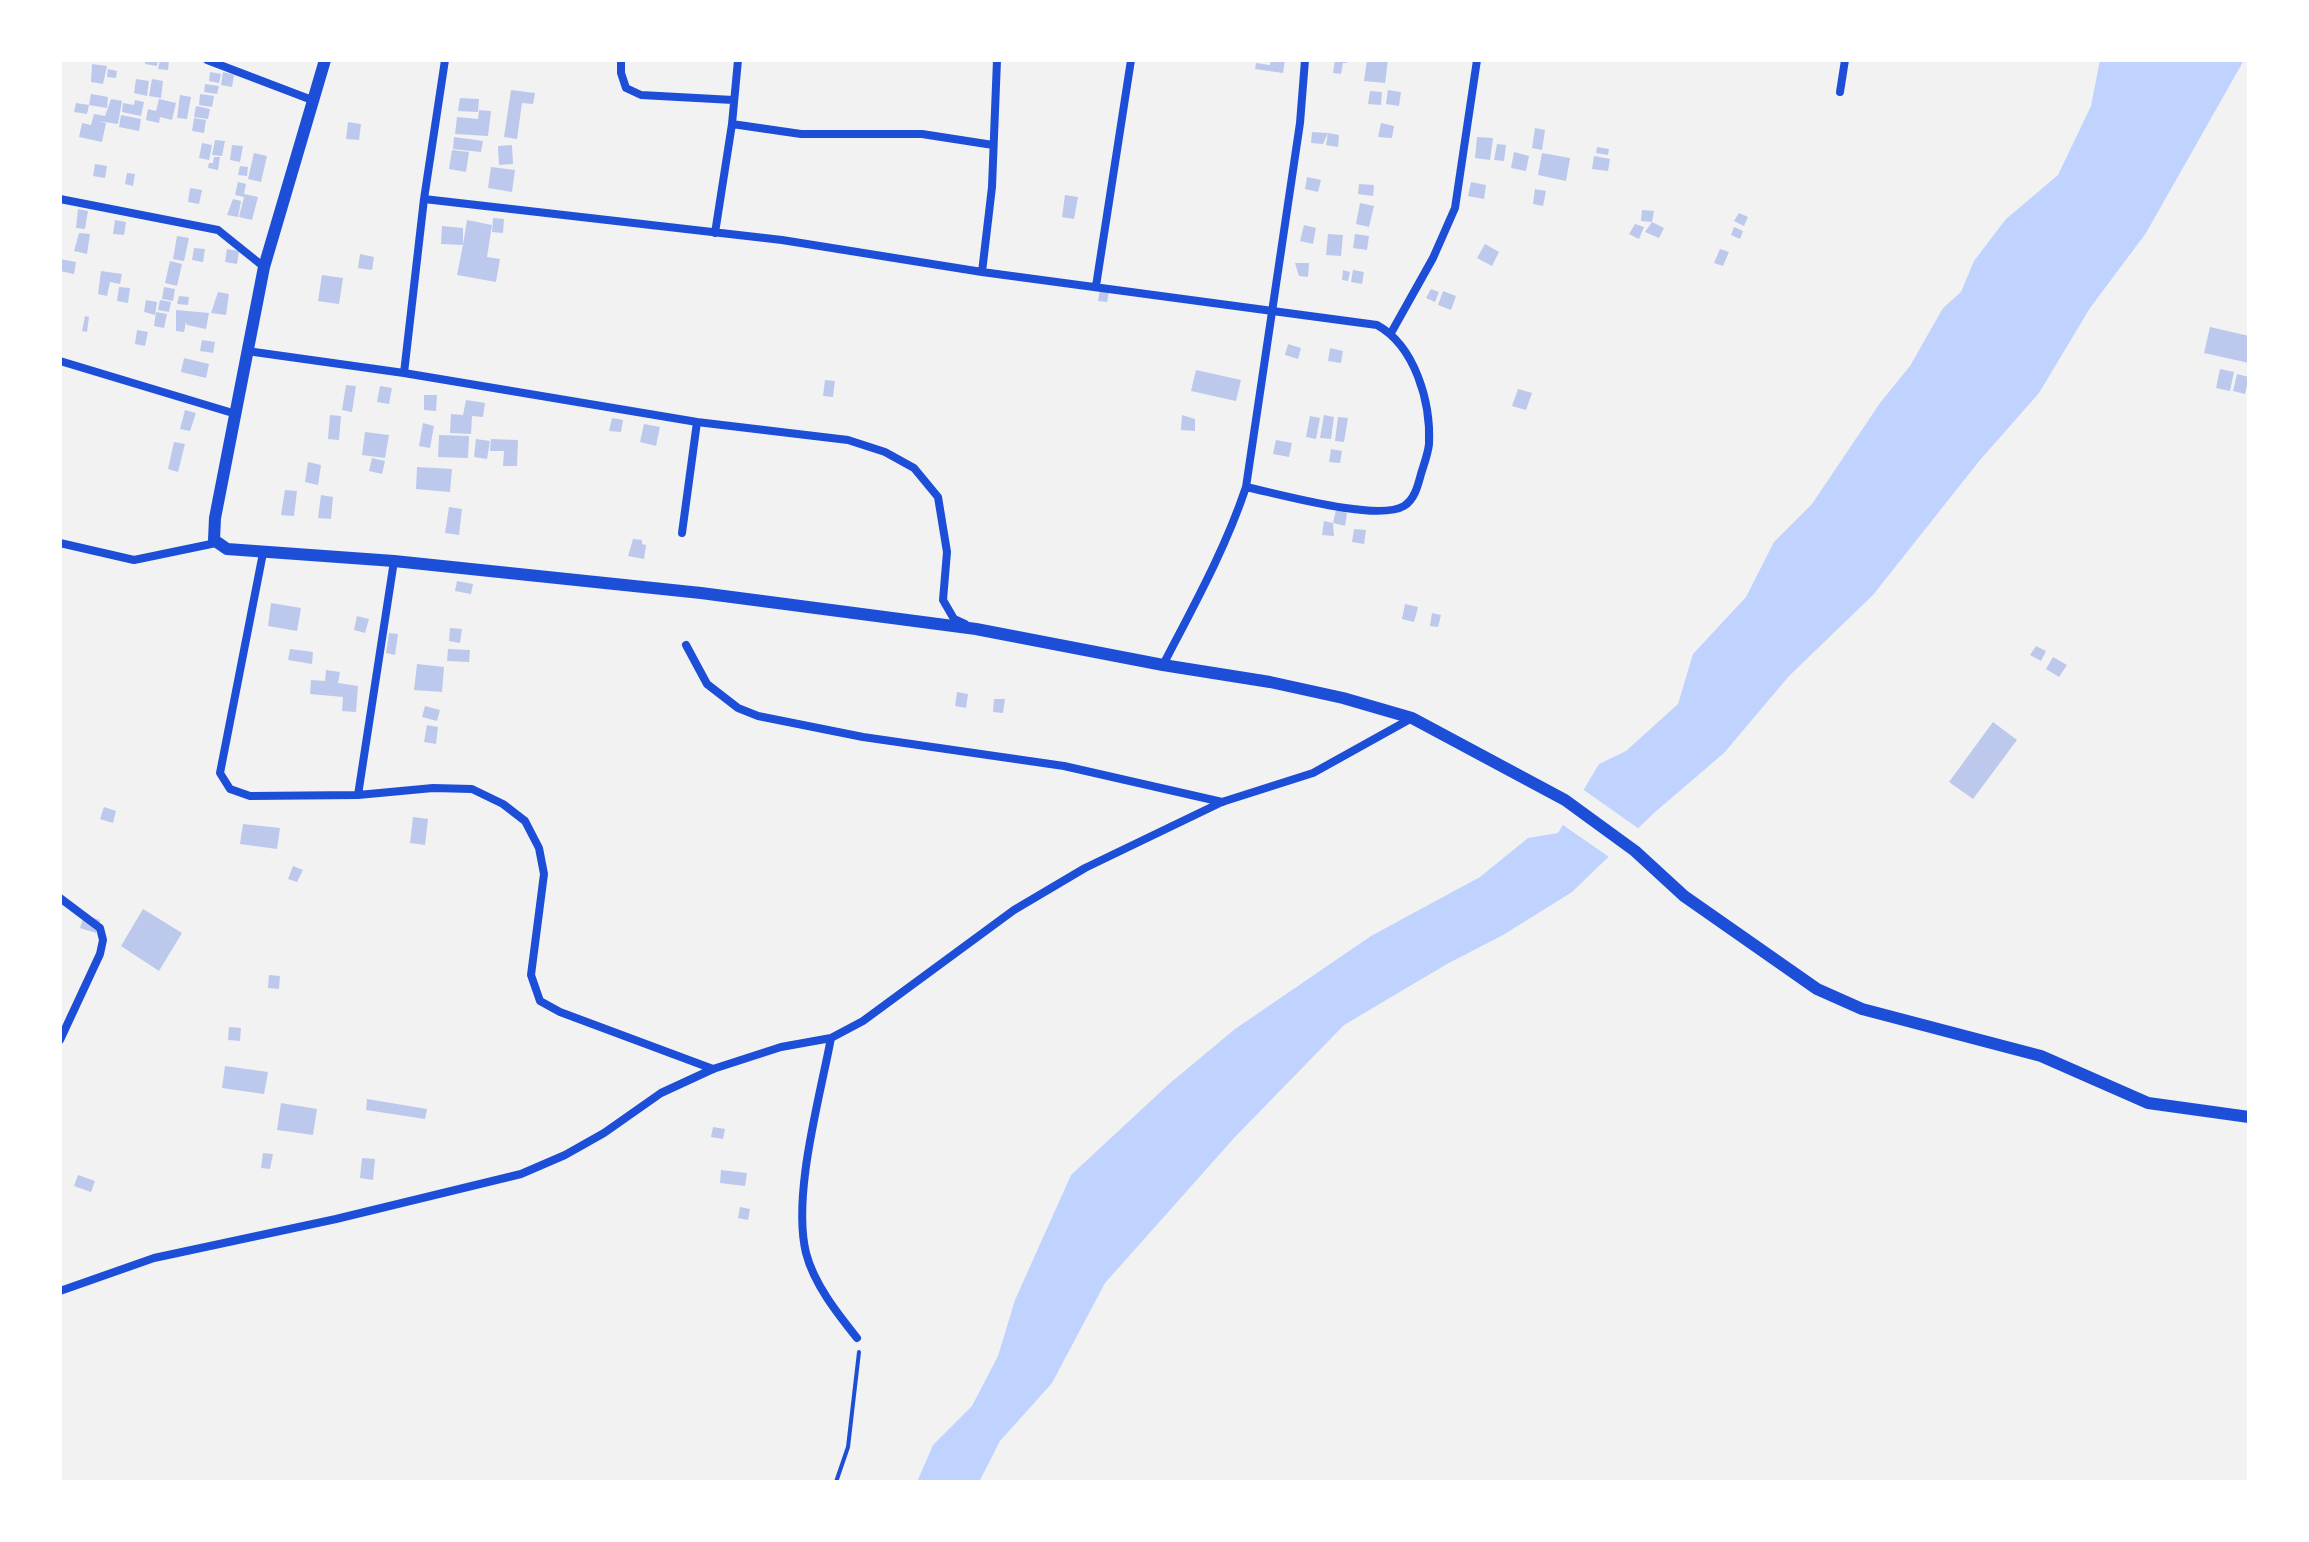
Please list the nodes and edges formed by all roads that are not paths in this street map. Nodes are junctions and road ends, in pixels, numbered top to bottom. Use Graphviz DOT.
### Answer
graph roads {
  1 [pos="207,60"];
  2 [pos="325,60"];
  3 [pos="445,60"];
  4 [pos="621,60"];
  5 [pos="738,60"];
  6 [pos="997,60"];
  7 [pos="1131,60"];
  8 [pos="1305,60"];
  9 [pos="1477,60"];
  10 [pos="1845,60"];
  11 [pos="1840,92"];
  12 [pos="312,100"];
  13 [pos="733,100"];
  14 [pos="732,124"];
  15 [pos="993,145"];
  16 [pos="60,199"];
  17 [pos="424,199"];
  18 [pos="715,233"];
  19 [pos="264,267"];
  20 [pos="982,272"];
  21 [pos="1096,286"];
  22 [pos="1272,311"];
  23 [pos="1391,333"];
  24 [pos="247,351"];
  25 [pos="60,361"];
  26 [pos="404,373"];
  27 [pos="236,414"];
  28 [pos="697,422"];
  29 [pos="1246,487"];
  30 [pos="682,533"];
  31 [pos="60,543"];
  32 [pos="216,543"];
  33 [pos="263,553"];
  34 [pos="394,561"];
  35 [pos="976,629"];
  36 [pos="686,645"];
  37 [pos="1163,665"];
  38 [pos="1412,718"];
  39 [pos="358,795"];
  40 [pos="1222,802"];
  41 [pos="60,898"];
  42 [pos="831,1038"];
  43 [pos="60,1040"];
  44 [pos="713,1069"];
  45 [pos="2249,1117"];
  46 [pos="60,1291"];
  47 [pos="857,1338"];
  1 -- 12 [label="street"];
  2 -- 12 [label="street"];
  3 -- 17 [label="street"];
  4 -- 13 [label="street"];
  5 -- 13 [label="street"];
  6 -- 15 [label="street"];
  7 -- 21 [label="street"];
  8 -- 22 [label="street"];
  9 -- 23 [label="street"];
  10 -- 11 [label="street"];
  12 -- 19 [label="street"];
  13 -- 14 [label="street"];
  14 -- 15 [label="street"];
  14 -- 18 [label="street"];
  15 -- 20 [label="street"];
  16 -- 19 [label="street"];
  17 -- 18 [label="street"];
  17 -- 26 [label="street"];
  18 -- 20 [label="street"];
  19 -- 24 [label="street"];
  20 -- 21 [label="street"];
  21 -- 22 [label="street"];
  22 -- 23 [label="street"];
  22 -- 29 [label="street"];
  23 -- 29 [label="street"];
  24 -- 26 [label="street"];
  24 -- 27 [label="street"];
  25 -- 27 [label="street"];
  26 -- 28 [label="street"];
  27 -- 32 [label="street"];
  28 -- 30 [label="street"];
  28 -- 35 [label="street"];
  29 -- 37 [label="street"];
  31 -- 32 [label="street"];
  32 -- 33 [label="street"];
  33 -- 34 [label="street"];
  33 -- 39 [label="street"];
  34 -- 35 [label="street"];
  34 -- 39 [label="street"];
  35 -- 37 [label="street"];
  36 -- 40 [label="street"];
  37 -- 38 [label="street"];
  38 -- 40 [label="street"];
  38 -- 45 [label="street"];
  39 -- 44 [label="street"];
  40 -- 42 [label="street"];
  41 -- 43 [label="street"];
  42 -- 44 [label="street"];
  42 -- 47 [label="street"];
  44 -- 46 [label="street"];
}
